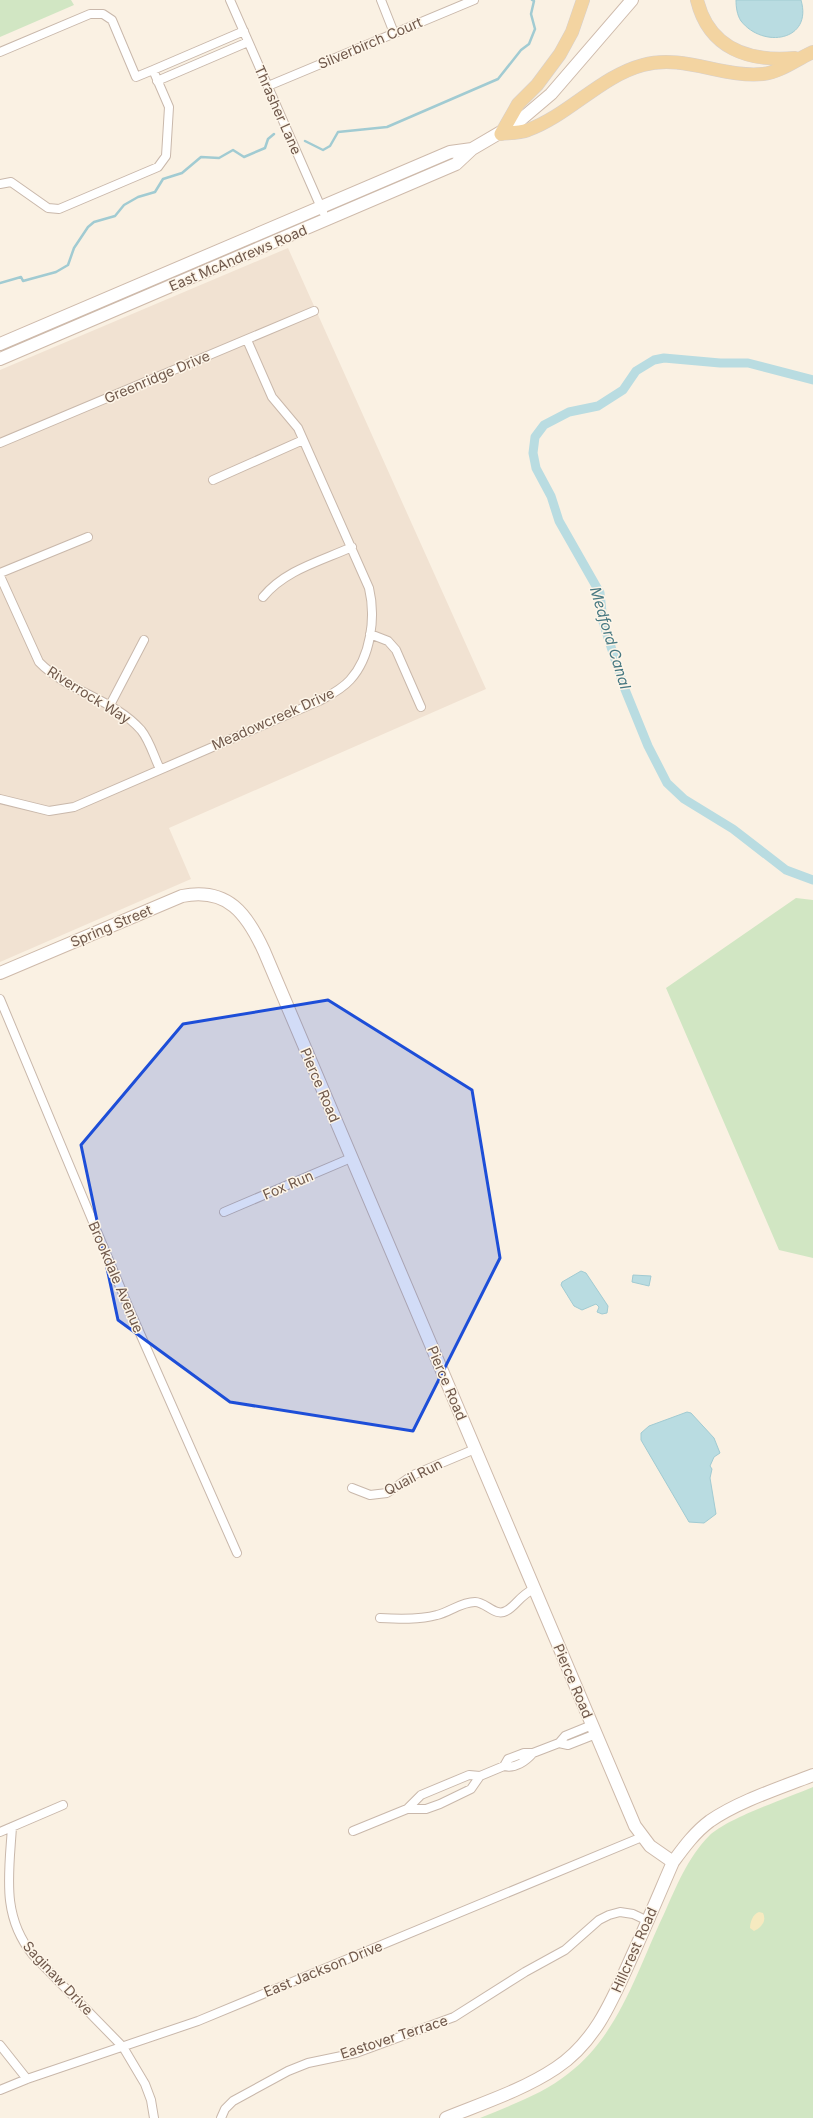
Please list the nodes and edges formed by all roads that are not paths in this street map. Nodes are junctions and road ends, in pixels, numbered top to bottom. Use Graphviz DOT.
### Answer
graph roads {
  1 [pos="230,0"];
  2 [pos="381,0"];
  3 [pos="474,0"];
  4 [pos="583,0"];
  5 [pos="632,0"];
  6 [pos="697,0"];
  7 [pos="244,31"];
  8 [pos="394,32"];
  9 [pos="248,42"];
  10 [pos="0,52"];
  11 [pos="807,54"];
  12 [pos="152,70"];
  13 [pos="157,81"];
  14 [pos="268,86"];
  15 [pos="501,134"];
  16 [pos="472,150"];
  17 [pos="0,184"];
  18 [pos="321,206"];
  19 [pos="327,220"];
  20 [pos="314,311"];
  21 [pos="247,340"];
  22 [pos="0,344"];
  23 [pos="0,359"];
  24 [pos="304,440"];
  25 [pos="0,443"];
  26 [pos="213,480"];
  27 [pos="88,537"];
  28 [pos="352,547"];
  29 [pos="0,575"];
  30 [pos="263,597"];
  31 [pos="370,634"];
  32 [pos="144,640"];
  33 [pos="109,707"];
  34 [pos="421,707"];
  35 [pos="160,769"];
  36 [pos="0,800"];
  37 [pos="225,900"];
  38 [pos="0,974"];
  39 [pos="0,999"];
  40 [pos="351,1158"];
  41 [pos="224,1212"];
  42 [pos="475,1449"];
  43 [pos="352,1488"];
  44 [pos="237,1553"];
  45 [pos="534,1589"];
  46 [pos="380,1618"];
  47 [pos="594,1730"];
  48 [pos="813,1775"];
  49 [pos="480,1776"];
  50 [pos="63,1806"];
  51 [pos="407,1809"];
  52 [pos="12,1827"];
  53 [pos="353,1831"];
  54 [pos="0,1832"];
  55 [pos="642,1837"];
  56 [pos="673,1862"];
  57 [pos="648,1921"];
  58 [pos="0,2046"];
  59 [pos="123,2047"];
  60 [pos="27,2079"];
  61 [pos="0,2090"];
  62 [pos="154,2118"];
  63 [pos="221,2118"];
  64 [pos="446,2118"];
  1 -- 7 [label="street, Thrasher Lane"];
  2 -- 8 [label="street"];
  3 -- 8 [label="street, Silverbirch Court"];
  4 -- 15 [label="main road"];
  5 -- 15 [label="street, East McAndrews Road"];
  6 -- 11 [label="main road"];
  7 -- 9 [label="street, Thrasher Lane"];
  7 -- 12 [label="street"];
  8 -- 14 [label="street, Silverbirch Court"];
  9 -- 13 [label="street"];
  9 -- 14 [label="street, Thrasher Lane"];
  10 -- 12 [label="street"];
  11 -- 15 [label="main road"];
  12 -- 13 [label="street"];
  13 -- 17 [label="street"];
  14 -- 18 [label="street, Thrasher Lane"];
  15 -- 16 [label="street, East McAndrews Road"];
  16 -- 18 [label="street, East McAndrews Road"];
  16 -- 19 [label="street, East McAndrews Road"];
  18 -- 19 [label="street, Thrasher Lane"];
  18 -- 22 [label="street, East McAndrews Road"];
  19 -- 23 [label="street, East McAndrews Road"];
  20 -- 21 [label="street, Greenridge Drive"];
  21 -- 24 [label="street, Meadowcreek Drive"];
  21 -- 25 [label="street, Greenridge Drive"];
  24 -- 26 [label="street"];
  24 -- 28 [label="street, Meadowcreek Drive"];
  27 -- 29 [label="street"];
  28 -- 30 [label="street"];
  28 -- 31 [label="street, Meadowcreek Drive"];
  29 -- 33 [label="street, Riverrock Way"];
  31 -- 34 [label="street"];
  31 -- 35 [label="street, Meadowcreek Drive"];
  32 -- 33 [label="street"];
  33 -- 35 [label="street, Riverrock Way"];
  35 -- 36 [label="street, Meadowcreek Drive"];
  37 -- 38 [label="street, Spring Street"];
  37 -- 40 [label="street, Pierce Road"];
  39 -- 44 [label="street, Brookdale Avenue"];
  40 -- 41 [label="street, Fox Run"];
  40 -- 42 [label="street, Pierce Road"];
  42 -- 43 [label="street, Quail Run"];
  42 -- 45 [label="street, Pierce Road"];
  45 -- 46 [label="street"];
  45 -- 47 [label="street, Pierce Road"];
  47 -- 49 [label="street"];
  47 -- 55 [label="street, Pierce Road"];
  48 -- 56 [label="street, Hillcrest Road"];
  49 -- 51 [label="street"];
  49 -- 51 [label="street"];
  50 -- 52 [label="street"];
  51 -- 53 [label="street"];
  52 -- 54 [label="street"];
  52 -- 59 [label="street, Saginaw Drive"];
  55 -- 56 [label="street, Pierce Road"];
  55 -- 59 [label="street, East Jackson Drive"];
  56 -- 57 [label="street, Hillcrest Road"];
  57 -- 63 [label="street, Eastover Terrace"];
  57 -- 64 [label="street, Hillcrest Road"];
  58 -- 60 [label="street"];
  59 -- 60 [label="street, East Jackson Drive"];
  59 -- 62 [label="street, Saginaw Drive"];
  60 -- 61 [label="street, East Jackson Drive"];
}
